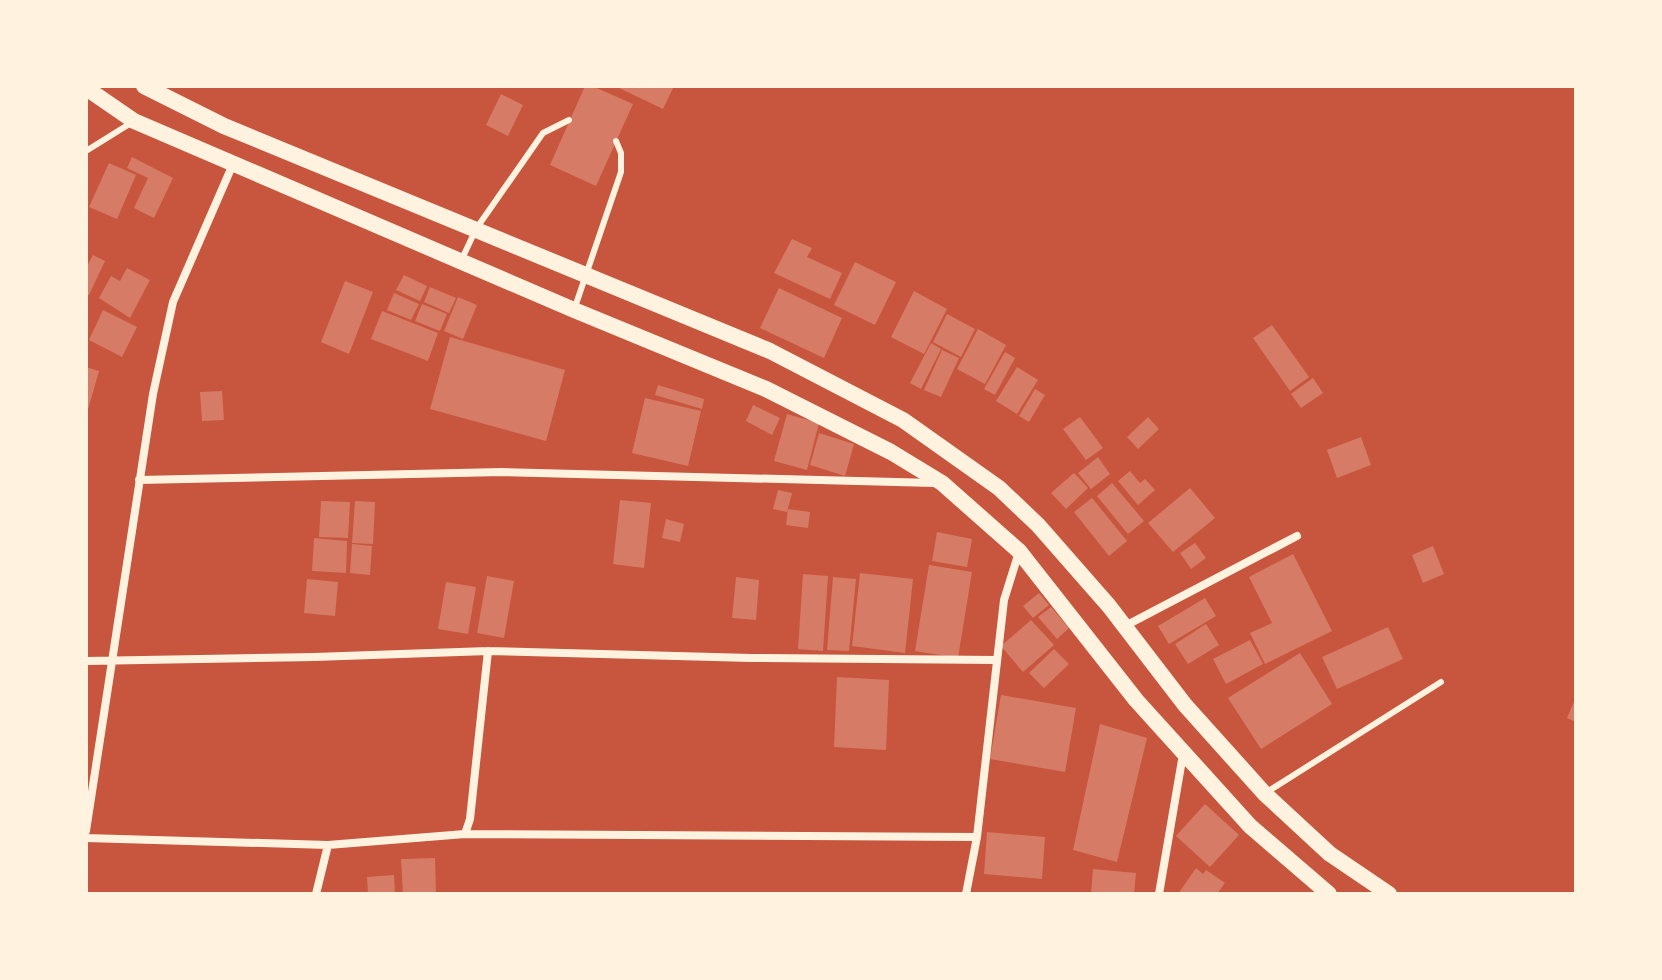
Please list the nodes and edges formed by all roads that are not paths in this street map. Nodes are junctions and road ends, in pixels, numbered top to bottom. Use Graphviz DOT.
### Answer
graph roads {
  1 [pos="144,86"];
  2 [pos="86,88"];
  3 [pos="569,120"];
  4 [pos="134,121"];
  5 [pos="616,141"];
  6 [pos="86,151"];
  7 [pos="233,164"];
  8 [pos="476,229"];
  9 [pos="461,261"];
  10 [pos="585,274"];
  11 [pos="574,310"];
  12 [pos="139,480"];
  13 [pos="942,483"];
  14 [pos="1297,536"];
  15 [pos="1019,551"];
  16 [pos="1124,626"];
  17 [pos="488,651"];
  18 [pos="997,660"];
  19 [pos="86,661"];
  20 [pos="114,662"];
  21 [pos="1441,682"];
  22 [pos="1183,753"];
  23 [pos="1264,793"];
  24 [pos="86,831"];
  25 [pos="465,834"];
  26 [pos="977,837"];
  27 [pos="86,838"];
  28 [pos="328,845"];
  29 [pos="316,894"];
  30 [pos="966,894"];
  31 [pos="1159,894"];
  32 [pos="1329,894"];
  33 [pos="1389,894"];
  1 -- 8 [label="main road"];
  2 -- 4 [label="main road"];
  3 -- 8 [label="lane"];
  4 -- 6 [label="lane"];
  4 -- 7 [label="main road"];
  5 -- 10 [label="lane"];
  7 -- 9 [label="main road"];
  7 -- 12 [label="street"];
  8 -- 9 [label="lane"];
  8 -- 10 [label="main road"];
  9 -- 11 [label="main road"];
  10 -- 11 [label="lane"];
  10 -- 16 [label="main road"];
  11 -- 13 [label="main road"];
  12 -- 13 [label="street"];
  12 -- 20 [label="street"];
  13 -- 15 [label="main road"];
  14 -- 16 [label="street"];
  15 -- 18 [label="street"];
  15 -- 22 [label="main road"];
  16 -- 23 [label="main road"];
  17 -- 18 [label="street"];
  17 -- 20 [label="street"];
  17 -- 25 [label="street"];
  18 -- 26 [label="street"];
  19 -- 20 [label="street"];
  20 -- 24 [label="street"];
  21 -- 23 [label="lane"];
  22 -- 31 [label="street"];
  22 -- 32 [label="main road"];
  23 -- 33 [label="main road"];
  25 -- 26 [label="street"];
  25 -- 28 [label="street"];
  26 -- 30 [label="street"];
  27 -- 28 [label="street"];
  28 -- 29 [label="street"];
}
